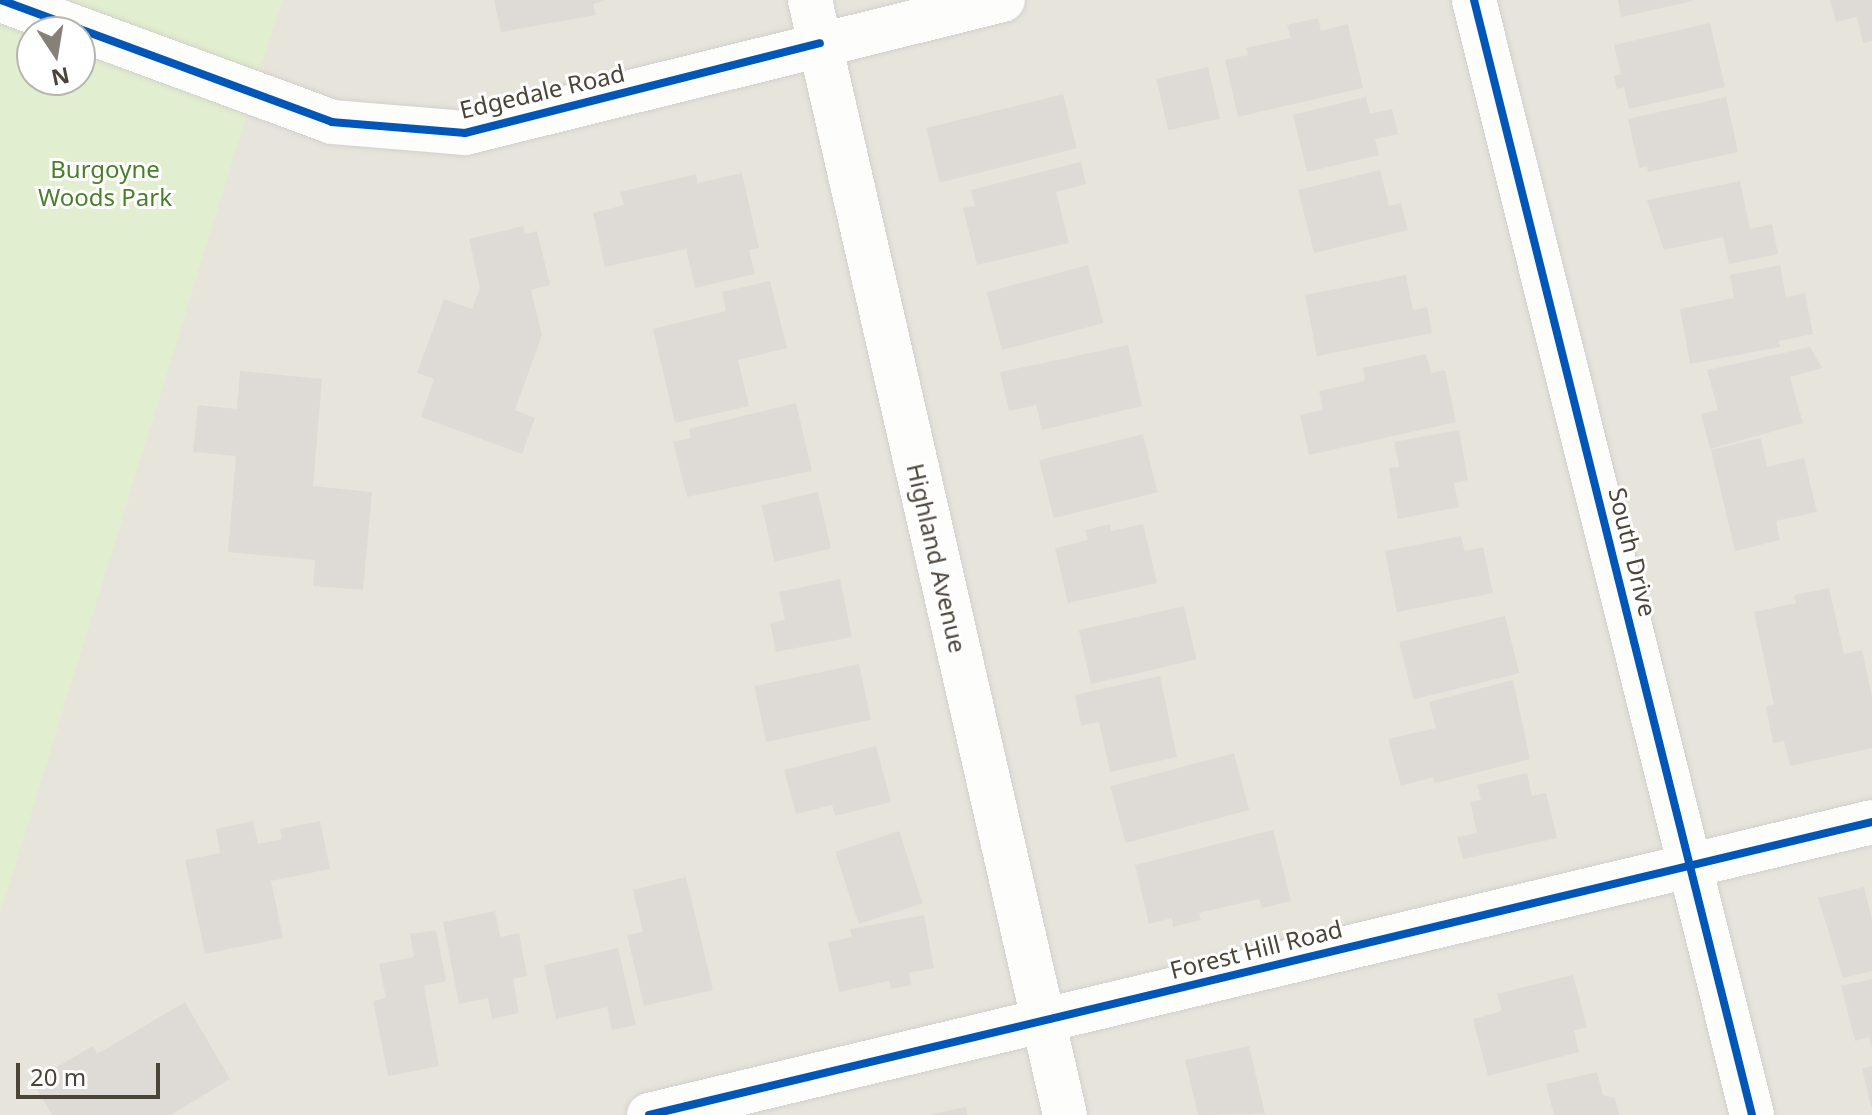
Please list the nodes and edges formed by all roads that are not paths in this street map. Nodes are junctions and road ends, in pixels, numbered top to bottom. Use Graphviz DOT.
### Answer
graph roads {
  1 [pos="1,0"];
  2 [pos="810,0"];
  3 [pos="1003,0"];
  4 [pos="1474,0"];
  5 [pos="820,43"];
  6 [pos="1872,822"];
  7 [pos="1690,862"];
  8 [pos="1043,1022"];
  9 [pos="649,1115"];
  10 [pos="1065,1115"];
  11 [pos="1752,1115"];
  1 -- 5 [label="street, Edgedale Road"];
  2 -- 5 [label="street, Highland Avenue"];
  3 -- 5 [label="street, Edgedale Road"];
  4 -- 7 [label="street, South Drive"];
  5 -- 8 [label="street, Highland Avenue"];
  6 -- 7 [label="street, Forest Hill Road"];
  7 -- 8 [label="street, Forest Hill Road"];
  7 -- 11 [label="street, South Drive"];
  8 -- 9 [label="street, Forest Hill Road"];
  8 -- 10 [label="street, Highland Avenue"];
}
